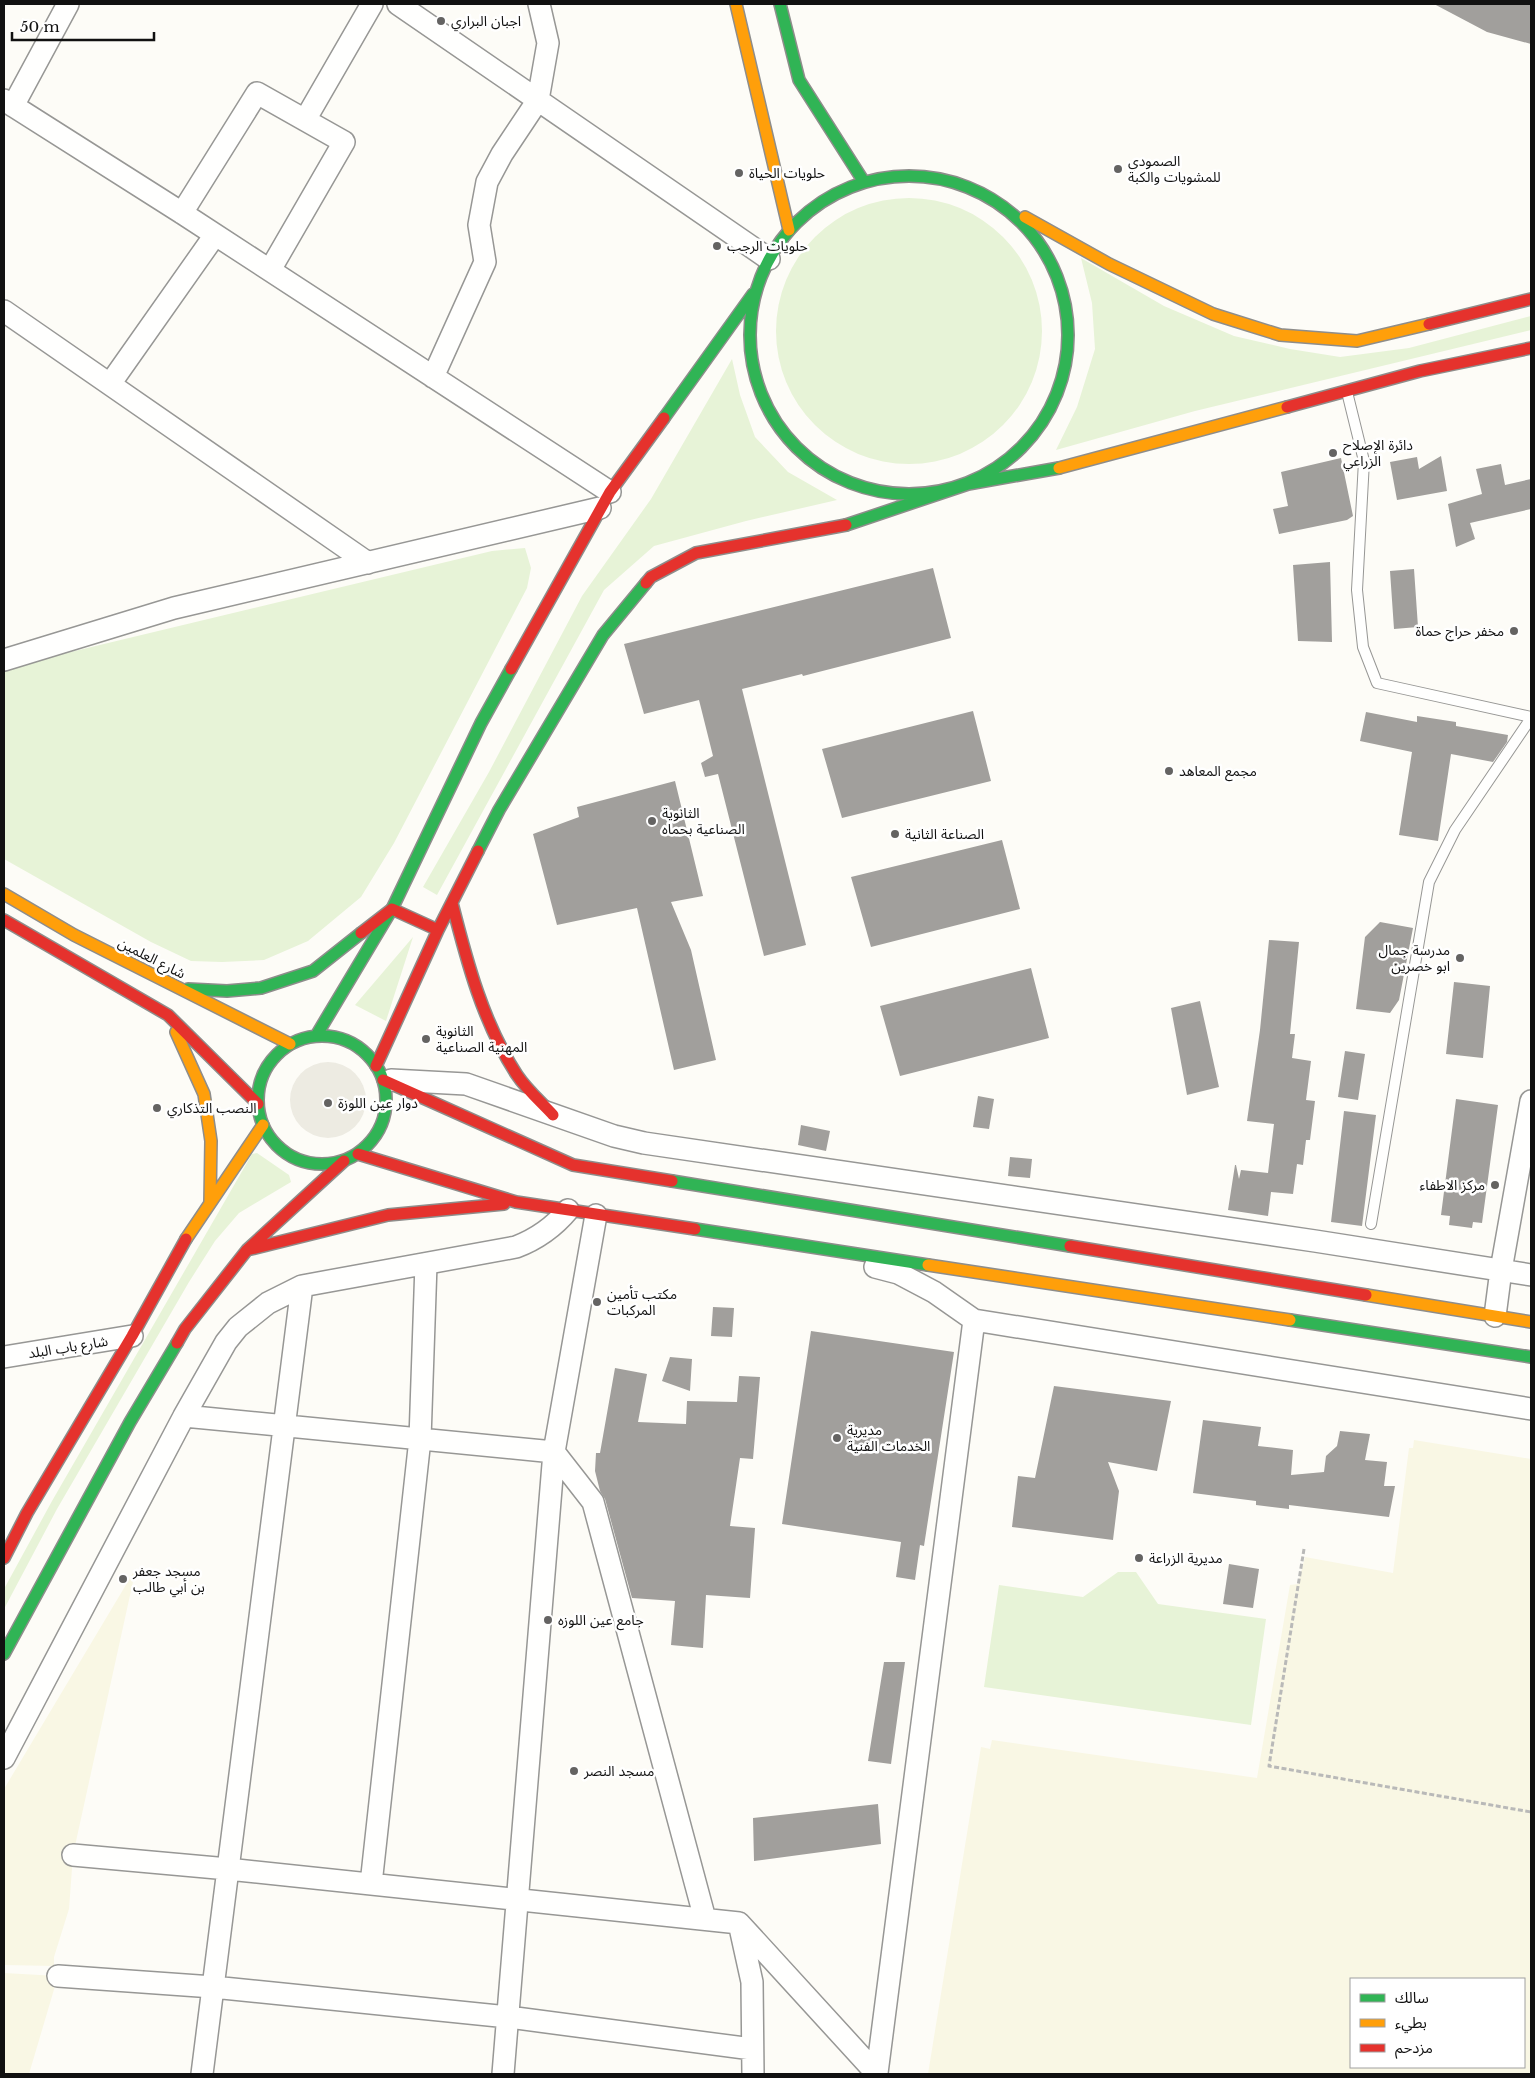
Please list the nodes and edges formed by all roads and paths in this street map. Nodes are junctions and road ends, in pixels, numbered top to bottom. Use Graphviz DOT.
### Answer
graph roads {
  1 [pos="68,4"];
  2 [pos="372,4"];
  3 [pos="398,4"];
  4 [pos="539,4"];
  5 [pos="736,4"];
  6 [pos="780,4"];
  7 [pos="538,100"];
  8 [pos="8,103"];
  9 [pos="305,120"];
  10 [pos="864,182"];
  11 [pos="997,202"];
  12 [pos="182,213"];
  13 [pos="789,230"];
  14 [pos="215,235"];
  15 [pos="769,258"];
  16 [pos="270,270"];
  17 [pos="757,289"];
  18 [pos="1531,299"];
  19 [pos="4,311"];
  20 [pos="1531,348"];
  21 [pos="433,377"];
  22 [pos="110,384"];
  23 [pos="1346,391"];
  24 [pos="968,484"];
  25 [pos="605,500"];
  26 [pos="368,563"];
  27 [pos="4,660"];
  28 [pos="1531,718"];
  29 [pos="4,894"];
  30 [pos="452,903"];
  31 [pos="392,910"];
  32 [pos="4,920"];
  33 [pos="438,930"];
  34 [pos="177,988"];
  35 [pos="168,1015"];
  36 [pos="316,1036"];
  37 [pos="290,1044"];
  38 [pos="380,1073"];
  39 [pos="1531,1101"];
  40 [pos="258,1104"];
  41 [pos="553,1115"];
  42 [pos="263,1125"];
  43 [pos="358,1154"];
  44 [pos="344,1161"];
  45 [pos="210,1202"];
  46 [pos="516,1202"];
  47 [pos="568,1210"];
  48 [pos="596,1215"];
  49 [pos="1371,1224"];
  50 [pos="791,1244"];
  51 [pos="247,1250"];
  52 [pos="426,1264"];
  53 [pos="1501,1270"];
  54 [pos="1531,1275"];
  55 [pos="302,1286"];
  56 [pos="1495,1316"];
  57 [pos="974,1320"];
  58 [pos="1531,1322"];
  59 [pos="132,1336"];
  60 [pos="4,1357"];
  61 [pos="1531,1357"];
  62 [pos="1531,1409"];
  63 [pos="184,1416"];
  64 [pos="284,1425"];
  65 [pos="420,1439"];
  66 [pos="554,1452"];
  67 [pos="1304,1549"];
  68 [pos="4,1558"];
  69 [pos="4,1654"];
  70 [pos="4,1758"];
  71 [pos="1531,1812"];
  72 [pos="73,1855"];
  73 [pos="228,1869"];
  74 [pos="371,1884"];
  75 [pos="518,1900"];
  76 [pos="705,1919"];
  77 [pos="739,1923"];
  78 [pos="58,1976"];
  79 [pos="213,1987"];
  80 [pos="508,2017"];
  81 [pos="752,2049"];
  82 [pos="202,2074"];
  83 [pos="503,2074"];
  84 [pos="753,2074"];
  85 [pos="877,2074"];
  1 -- 8 [label="street"];
  2 -- 9 [label="street"];
  3 -- 7 [label="street"];
  4 -- 7 [label="street"];
  5 -- 13 [label="main road"];
  6 -- 10 [label="main road"];
  7 -- 15 [label="street"];
  7 -- 21 [label="street"];
  8 -- 12 [label="street"];
  9 -- 12 [label="street"];
  9 -- 16 [label="street"];
  10 -- 11 [label="main road"];
  10 -- 13 [label="main road"];
  11 -- 18 [label="main road"];
  11 -- 24 [label="main road"];
  12 -- 14 [label="street"];
  13 -- 15 [label="main road"];
  14 -- 16 [label="street"];
  14 -- 22 [label="street"];
  15 -- 17 [label="main road"];
  16 -- 21 [label="street"];
  17 -- 24 [label="main road"];
  17 -- 25 [label="main road"];
  19 -- 22 [label="street"];
  20 -- 23 [label="main road"];
  21 -- 25 [label="street"];
  22 -- 26 [label="street"];
  23 -- 24 [label="main road"];
  23 -- 28 [label="lane"];
  24 -- 30 [label="main road"];
  25 -- 26 [label="street"];
  25 -- 31 [label="main road"];
  26 -- 27 [label="street"];
  28 -- 49 [label="lane"];
  29 -- 34 [label="main road, شارع العلمين"];
  30 -- 33 [label="main road"];
  30 -- 41 [label="main road"];
  31 -- 33 [label="main road"];
  31 -- 34 [label="main road"];
  31 -- 36 [label="main road"];
  32 -- 35 [label="main road"];
  33 -- 38 [label="main road"];
  34 -- 37 [label="main road, شارع العلمين"];
  35 -- 40 [label="main road"];
  35 -- 45 [label="main road"];
  36 -- 37 [label="main road"];
  36 -- 38 [label="main road"];
  37 -- 40 [label="main road"];
  38 -- 41 [label="street"];
  38 -- 43 [label="main road"];
  38 -- 56 [label="main road"];
  39 -- 53 [label="street"];
  40 -- 42 [label="main road"];
  41 -- 53 [label="street"];
  42 -- 44 [label="main road"];
  42 -- 45 [label="main road"];
  43 -- 44 [label="main road"];
  43 -- 46 [label="main road"];
  44 -- 51 [label="main road"];
  45 -- 59 [label="main road"];
  46 -- 47 [label="main road"];
  46 -- 51 [label="main road"];
  47 -- 48 [label="main road"];
  47 -- 52 [label="street"];
  48 -- 50 [label="main road"];
  48 -- 66 [label="street"];
  50 -- 57 [label="street"];
  50 -- 61 [label="main road"];
  51 -- 69 [label="main road"];
  52 -- 55 [label="street"];
  52 -- 65 [label="street"];
  53 -- 54 [label="street"];
  53 -- 56 [label="street"];
  55 -- 63 [label="street"];
  55 -- 64 [label="street"];
  56 -- 58 [label="main road"];
  57 -- 62 [label="street"];
  57 -- 85 [label="street"];
  59 -- 60 [label="street, شارع باب البلد"];
  59 -- 68 [label="main road"];
  63 -- 64 [label="street"];
  63 -- 70 [label="street"];
  64 -- 65 [label="street"];
  64 -- 73 [label="street"];
  65 -- 66 [label="street"];
  65 -- 74 [label="street"];
  66 -- 75 [label="street"];
  66 -- 76 [label="street"];
  67 -- 71 [label="path"];
  72 -- 73 [label="street"];
  73 -- 74 [label="street"];
  73 -- 79 [label="street"];
  74 -- 75 [label="street"];
  75 -- 76 [label="street"];
  75 -- 80 [label="street"];
  76 -- 77 [label="street"];
  77 -- 81 [label="street"];
  77 -- 85 [label="street"];
  78 -- 79 [label="street"];
  79 -- 80 [label="street"];
  79 -- 82 [label="street"];
  80 -- 81 [label="street"];
  80 -- 83 [label="street"];
  81 -- 84 [label="street"];
}
